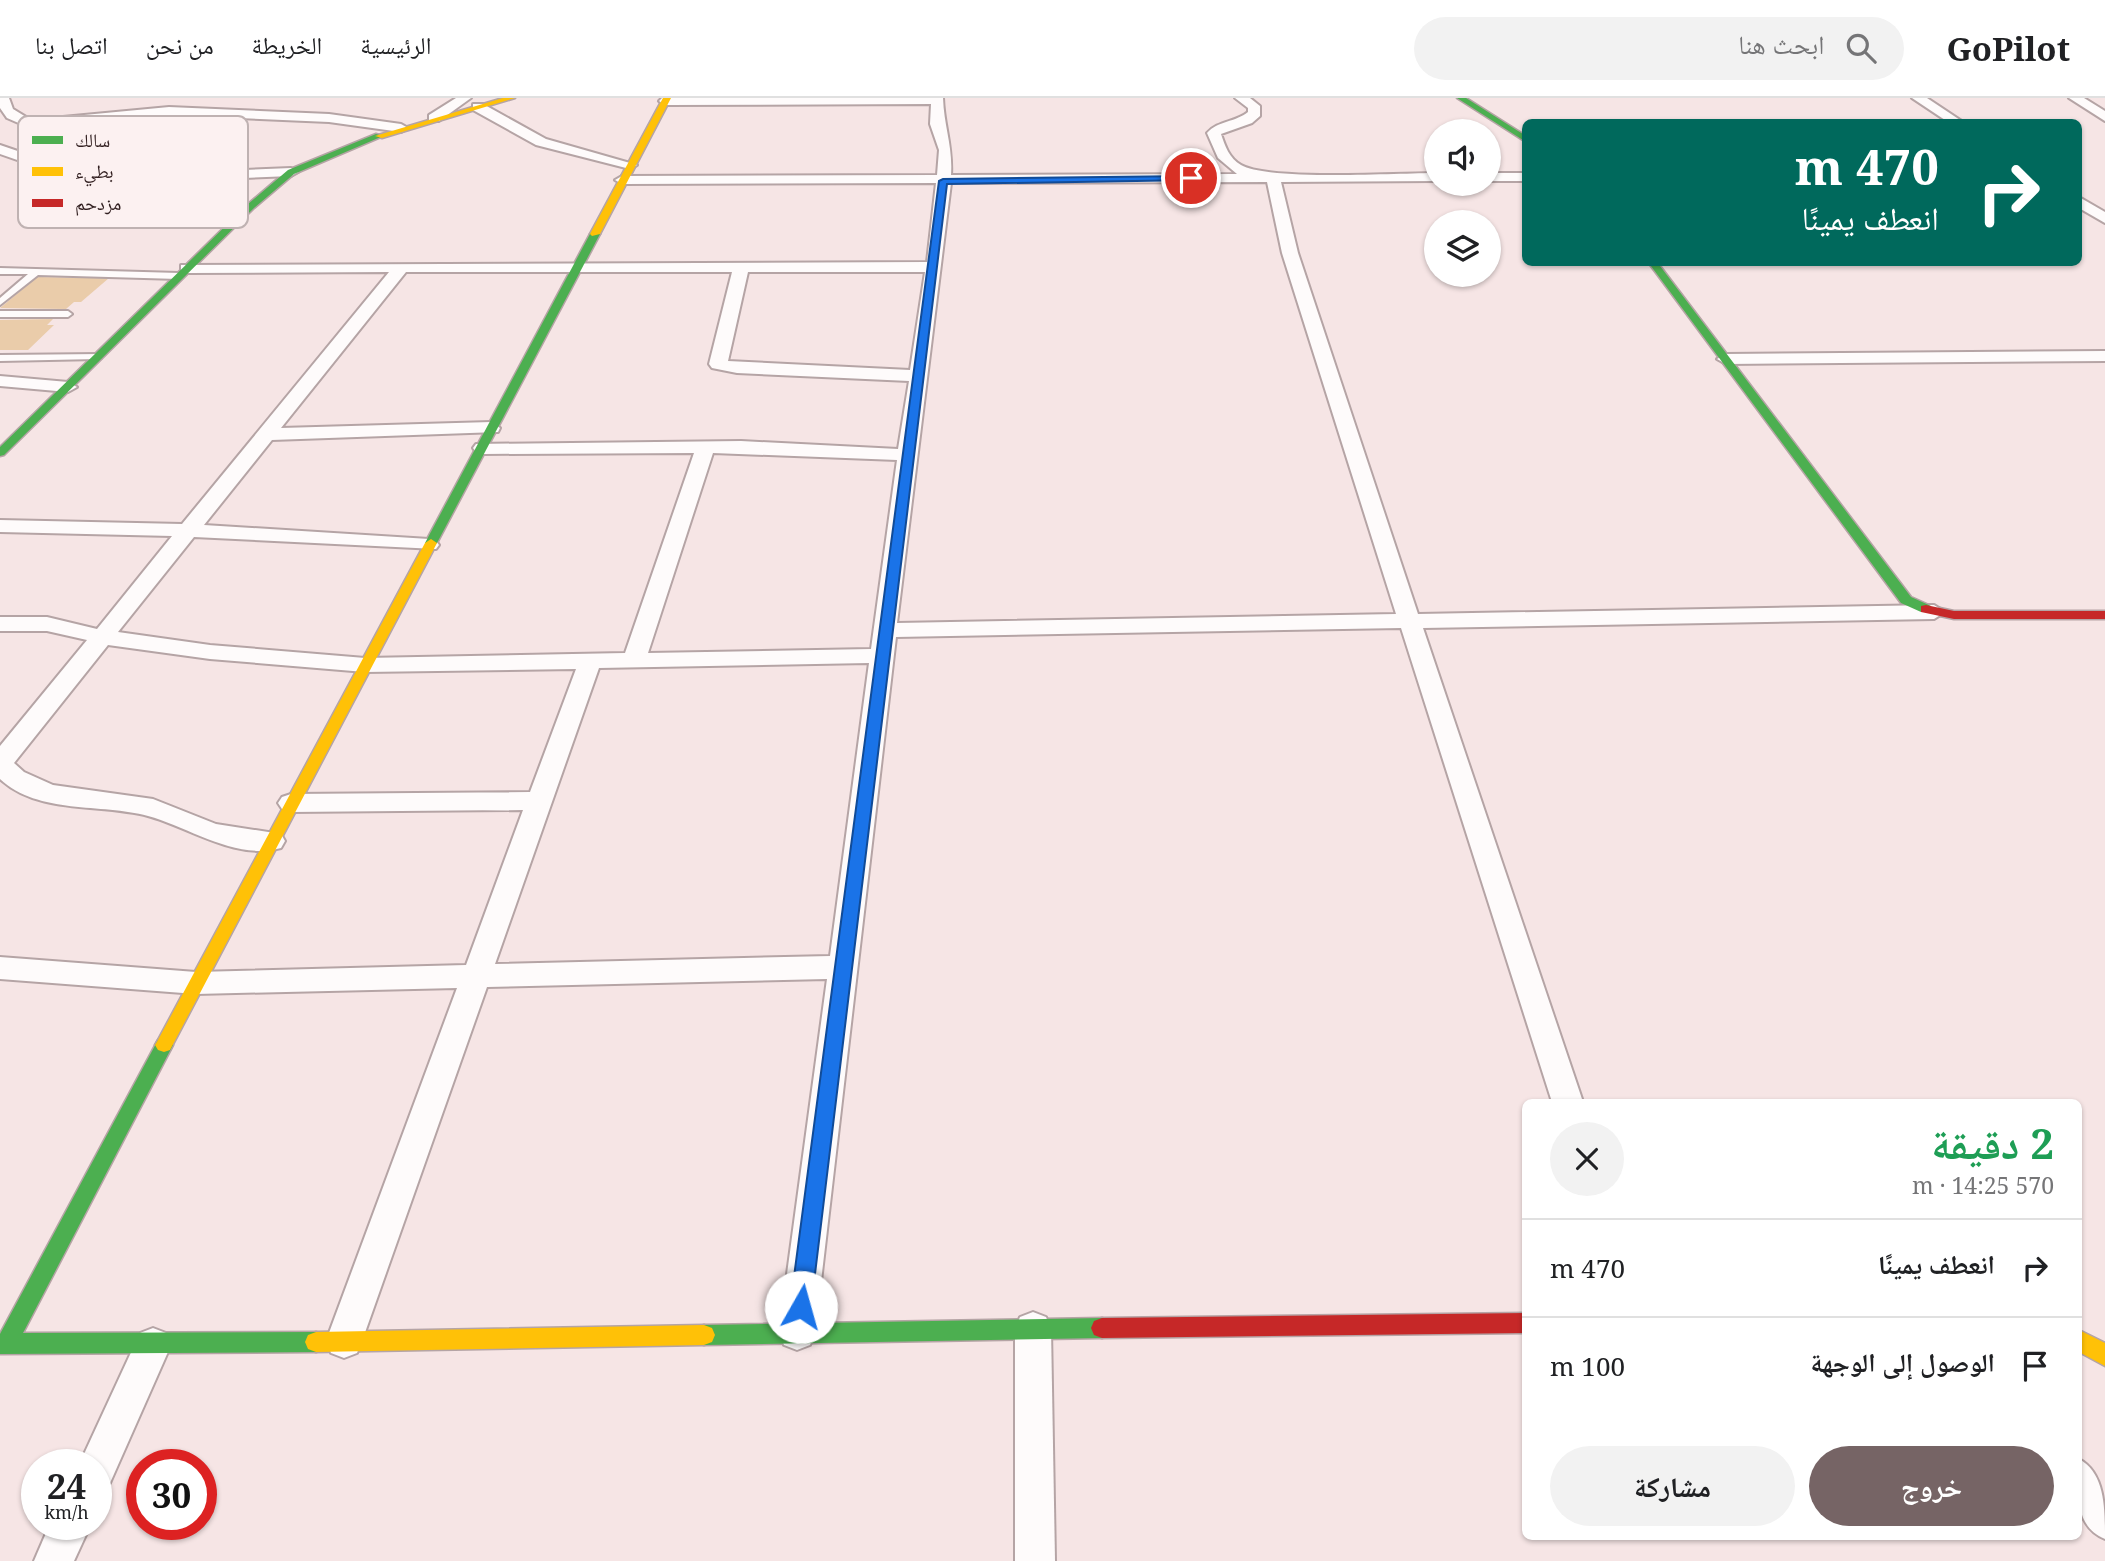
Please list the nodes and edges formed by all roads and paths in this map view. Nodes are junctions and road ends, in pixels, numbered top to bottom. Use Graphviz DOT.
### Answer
graph roads {
  1 [pos="3,98"];
  2 [pos="499,98"];
  3 [pos="511,98"];
  4 [pos="1241,98"];
  5 [pos="1461,98"];
  6 [pos="1918,98"];
  7 [pos="2075,98"];
  8 [pos="666,99"];
  9 [pos="937,99"];
  10 [pos="471,103"];
  11 [pos="122,116"];
  12 [pos="2101,116"];
  13 [pos="18,119"];
  14 [pos="1951,119"];
  15 [pos="18,122"];
  16 [pos="401,128"];
  17 [pos="0,129"];
  18 [pos="1522,137"];
  19 [pos="0,149"];
  20 [pos="18,155"];
  21 [pos="630,165"];
  22 [pos="291,172"];
  23 [pos="248,174"];
  24 [pos="1273,177"];
  25 [pos="1424,177"];
  26 [pos="1501,177"];
  27 [pos="1522,177"];
  28 [pos="622,180"];
  29 [pos="943,181"];
  30 [pos="2082,203"];
  31 [pos="248,212"];
  32 [pos="2105,219"];
  33 [pos="231,228"];
  34 [pos="1655,266"];
  35 [pos="934,267"];
  36 [pos="401,268"];
  37 [pos="741,268"];
  38 [pos="575,269"];
  39 [pos="0,271"];
  40 [pos="36,272"];
  41 [pos="183,272"];
  42 [pos="0,302"];
  43 [pos="0,314"];
  44 [pos="68,314"];
  45 [pos="98,356"];
  46 [pos="2097,356"];
  47 [pos="0,358"];
  48 [pos="1726,359"];
  49 [pos="2105,370"];
  50 [pos="920,376"];
  51 [pos="0,381"];
  52 [pos="68,387"];
  53 [pos="491,428"];
  54 [pos="267,434"];
  55 [pos="483,448"];
  56 [pos="705,448"];
  57 [pos="0,453"];
  58 [pos="907,455"];
  59 [pos="0,526"];
  60 [pos="189,530"];
  61 [pos="429,545"];
  62 [pos="1934,612"];
  63 [pos="2105,615"];
  64 [pos="1409,621"];
  65 [pos="0,624"];
  66 [pos="887,631"];
  67 [pos="103,637"];
  68 [pos="883,656"];
  69 [pos="634,660"];
  70 [pos="590,661"];
  71 [pos="365,665"];
  72 [pos="0,764"];
  73 [pos="539,801"];
  74 [pos="291,803"];
  75 [pos="272,841"];
  76 [pos="844,967"];
  77 [pos="0,968"];
  78 [pos="475,976"];
  79 [pos="197,983"];
  80 [pos="1567,1099"];
  81 [pos="1522,1323"];
  82 [pos="1032,1329"];
  83 [pos="797,1333"];
  84 [pos="344,1341"];
  85 [pos="2082,1342"];
  86 [pos="3,1344"];
  87 [pos="153,1345"];
  88 [pos="2105,1355"];
  89 [pos="105,1449"];
  90 [pos="2082,1483"];
  91 [pos="2105,1519"];
  92 [pos="64,1540"];
  93 [pos="54,1561"];
  94 [pos="1035,1561"];
  1 -- 13 [label="street"];
  2 -- 10 [label="lane"];
  3 -- 10 [label="street"];
  4 -- 24 [label="street"];
  5 -- 18 [label="street"];
  6 -- 14 [label="street"];
  7 -- 12 [label="street"];
  8 -- 9 [label="street"];
  8 -- 21 [label="street"];
  9 -- 29 [label="street"];
  10 -- 16 [label="street"];
  10 -- 21 [label="street"];
  11 -- 16 [label="street"];
  15 -- 17 [label="street"];
  16 -- 22 [label="street"];
  19 -- 20 [label="street"];
  21 -- 28 [label="street"];
  22 -- 23 [label="street"];
  22 -- 31 [label="street"];
  24 -- 25 [label="street"];
  24 -- 29 [label="street"];
  24 -- 64 [label="street"];
  26 -- 27 [label="street"];
  28 -- 29 [label="street"];
  28 -- 38 [label="street"];
  29 -- 35 [label="street"];
  30 -- 32 [label="street"];
  33 -- 41 [label="street"];
  34 -- 48 [label="street"];
  35 -- 37 [label="street"];
  35 -- 50 [label="street"];
  36 -- 38 [label="street"];
  36 -- 41 [label="street"];
  36 -- 54 [label="street"];
  37 -- 38 [label="street"];
  37 -- 50 [label="street"];
  38 -- 53 [label="street"];
  39 -- 40 [label="lane"];
  40 -- 41 [label="lane"];
  40 -- 42 [label="lane"];
  41 -- 45 [label="street"];
  43 -- 44 [label="lane"];
  45 -- 47 [label="lane"];
  45 -- 52 [label="street"];
  46 -- 48 [label="street"];
  46 -- 49 [label="street"];
  48 -- 62 [label="street"];
  50 -- 58 [label="street"];
  51 -- 52 [label="street"];
  52 -- 57 [label="street"];
  53 -- 54 [label="street"];
  53 -- 55 [label="street"];
  54 -- 60 [label="street"];
  55 -- 56 [label="street"];
  55 -- 61 [label="street"];
  56 -- 58 [label="street"];
  56 -- 69 [label="street"];
  58 -- 66 [label="street"];
  59 -- 60 [label="street"];
  60 -- 61 [label="street"];
  60 -- 67 [label="street"];
  61 -- 71 [label="street"];
  62 -- 63 [label="street"];
  62 -- 64 [label="street"];
  64 -- 66 [label="street"];
  64 -- 80 [label="street"];
  65 -- 67 [label="street"];
  66 -- 68 [label="street"];
  67 -- 71 [label="street"];
  67 -- 72 [label="street"];
  68 -- 69 [label="street"];
  68 -- 76 [label="street"];
  69 -- 70 [label="street"];
  70 -- 71 [label="street"];
  70 -- 73 [label="street"];
  71 -- 74 [label="street"];
  72 -- 75 [label="street"];
  73 -- 74 [label="street"];
  73 -- 78 [label="street"];
  74 -- 75 [label="street"];
  75 -- 79 [label="street"];
  76 -- 78 [label="street"];
  76 -- 83 [label="street"];
  77 -- 79 [label="street"];
  78 -- 79 [label="street"];
  78 -- 84 [label="street"];
  79 -- 86 [label="street"];
  81 -- 82 [label="street"];
  82 -- 83 [label="street"];
  82 -- 94 [label="street"];
  83 -- 84 [label="street"];
  84 -- 87 [label="street"];
  85 -- 88 [label="street"];
  86 -- 87 [label="street"];
  87 -- 89 [label="street"];
  90 -- 91 [label="street"];
  92 -- 93 [label="street"];
}
